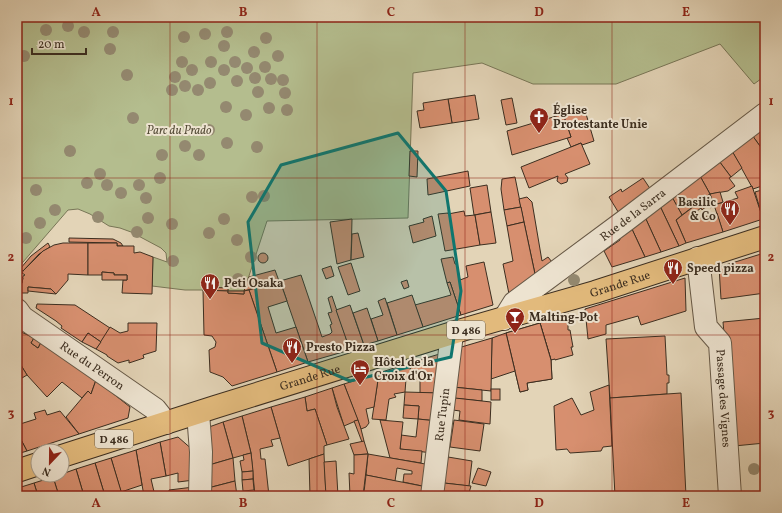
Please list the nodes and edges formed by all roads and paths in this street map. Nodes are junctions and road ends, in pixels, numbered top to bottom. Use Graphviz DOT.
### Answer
graph roads {
  1 [pos="765,114"];
  2 [pos="765,237"];
  3 [pos="698,258"];
  4 [pos="17,310"];
  5 [pos="504,319"];
  6 [pos="452,334"];
  7 [pos="198,413"];
  8 [pos="166,423"];
  9 [pos="70,453"];
  10 [pos="30,467"];
  11 [pos="17,471"];
  12 [pos="200,496"];
  13 [pos="432,496"];
  14 [pos="730,496"];
  1 -- 5 [label="street, Rue de la Sarra"];
  2 -- 3 [label="main road, Grande Rue / D 486"];
  3 -- 5 [label="main road, Grande Rue / D 486"];
  3 -- 14 [label="street, Passage des Vignes"];
  4 -- 8 [label="street, Rue du Perron"];
  5 -- 6 [label="main road, Grande Rue / D 486"];
  6 -- 7 [label="main road, Grande Rue / D 486"];
  6 -- 13 [label="street, Rue Tupin"];
  7 -- 8 [label="main road, Grande Rue / D 486"];
  7 -- 12 [label="street"];
  8 -- 9 [label="main road, Grande Rue / D 486"];
  10 -- 11 [label="main road"];
}
